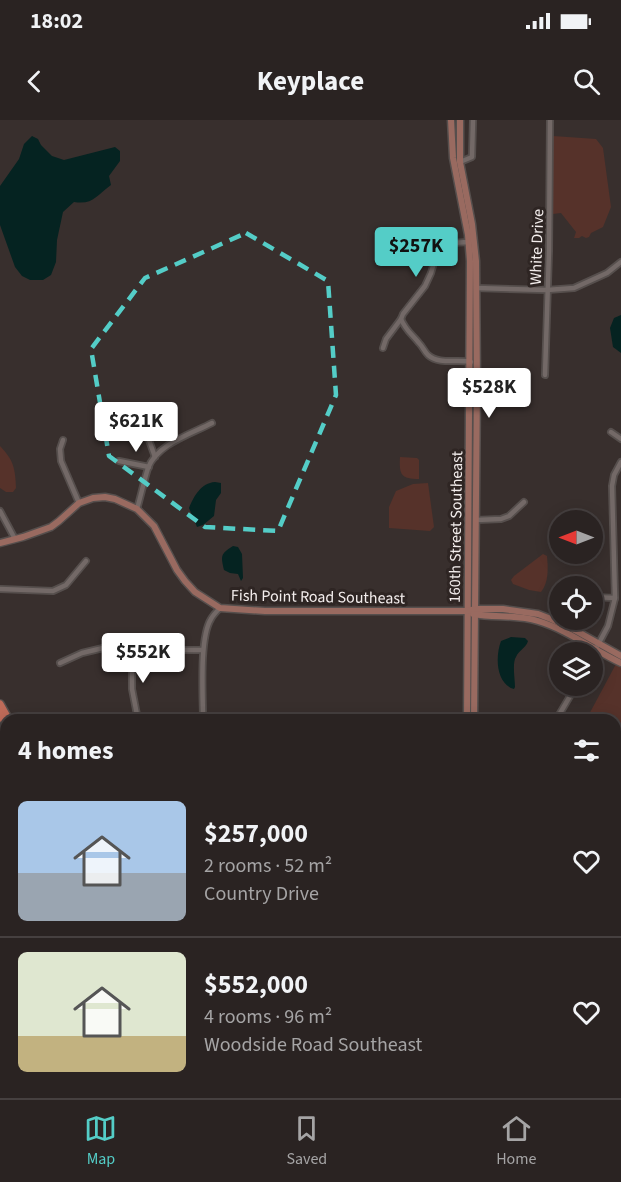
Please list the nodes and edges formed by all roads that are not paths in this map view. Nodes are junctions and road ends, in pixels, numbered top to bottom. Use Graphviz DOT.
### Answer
graph roads {
  1 [pos="452,120"];
  2 [pos="460,120"];
  3 [pos="473,120"];
  4 [pos="550,120"];
  5 [pos="460,162"];
  6 [pos="469,242"];
  7 [pos="621,262"];
  8 [pos="476,288"];
  9 [pos="547,290"];
  10 [pos="401,320"];
  11 [pos="383,348"];
  12 [pos="473,361"];
  13 [pos="545,375"];
  14 [pos="139,406"];
  15 [pos="212,423"];
  16 [pos="611,432"];
  17 [pos="621,439"];
  18 [pos="63,440"];
  19 [pos="155,457"];
  20 [pos="119,461"];
  21 [pos="621,462"];
  22 [pos="149,467"];
  23 [pos="524,502"];
  24 [pos="79,503"];
  25 [pos="137,509"];
  26 [pos="0,511"];
  27 [pos="476,520"];
  28 [pos="15,539"];
  29 [pos="0,543"];
  30 [pos="0,548"];
  31 [pos="86,561"];
  32 [pos="0,589"];
  33 [pos="603,597"];
  34 [pos="615,598"];
  35 [pos="220,608"];
  36 [pos="467,611"];
  37 [pos="476,612"];
  38 [pos="587,642"];
  39 [pos="600,642"];
  40 [pos="132,650"];
  41 [pos="203,650"];
  42 [pos="603,652"];
  43 [pos="603,654"];
  44 [pos="621,656"];
  45 [pos="60,663"];
  46 [pos="621,663"];
  47 [pos="570,696"];
  48 [pos="137,714"];
  49 [pos="203,714"];
  50 [pos="467,714"];
  51 [pos="474,714"];
  52 [pos="560,714"];
  1 -- 6 [label="street, 160th Street Southeast"];
  2 -- 5 [label="street, 160th Street Southeast"];
  3 -- 5 [label="street"];
  4 -- 9 [label="street, White Drive"];
  5 -- 8 [label="street, 160th Street Southeast"];
  6 -- 10 [label="street"];
  6 -- 12 [label="street, 160th Street Southeast"];
  7 -- 9 [label="street"];
  8 -- 9 [label="street"];
  8 -- 12 [label="street, 160th Street Southeast"];
  9 -- 13 [label="street, White Drive"];
  10 -- 11 [label="street"];
  10 -- 12 [label="street"];
  12 -- 27 [label="street, 160th Street Southeast"];
  12 -- 36 [label="street, 160th Street Southeast"];
  14 -- 19 [label="street"];
  15 -- 19 [label="street"];
  16 -- 17 [label="street"];
  18 -- 24 [label="street"];
  19 -- 22 [label="street"];
  20 -- 22 [label="street"];
  21 -- 34 [label="street"];
  22 -- 25 [label="street"];
  23 -- 27 [label="street"];
  24 -- 25 [label="street, Fish Point Road Southeast"];
  24 -- 28 [label="street"];
  25 -- 35 [label="street, Fish Point Road Southeast"];
  26 -- 28 [label="street"];
  27 -- 37 [label="street, 160th Street Southeast"];
  28 -- 29 [label="street"];
  28 -- 30 [label="street"];
  31 -- 32 [label="street"];
  33 -- 34 [label="street"];
  34 -- 39 [label="street"];
  35 -- 36 [label="street, Fish Point Road Southeast"];
  35 -- 41 [label="street"];
  36 -- 37 [label="street, Fish Point Road Southeast"];
  36 -- 50 [label="street, 160th Street Southeast"];
  37 -- 38 [label="street, Fish Point Road Southeast"];
  37 -- 51 [label="street, 160th Street Southeast"];
  40 -- 41 [label="street"];
  40 -- 45 [label="street"];
  40 -- 48 [label="street"];
  41 -- 49 [label="street"];
  42 -- 44 [label="street"];
  43 -- 46 [label="street"];
  47 -- 52 [label="street"];
}
